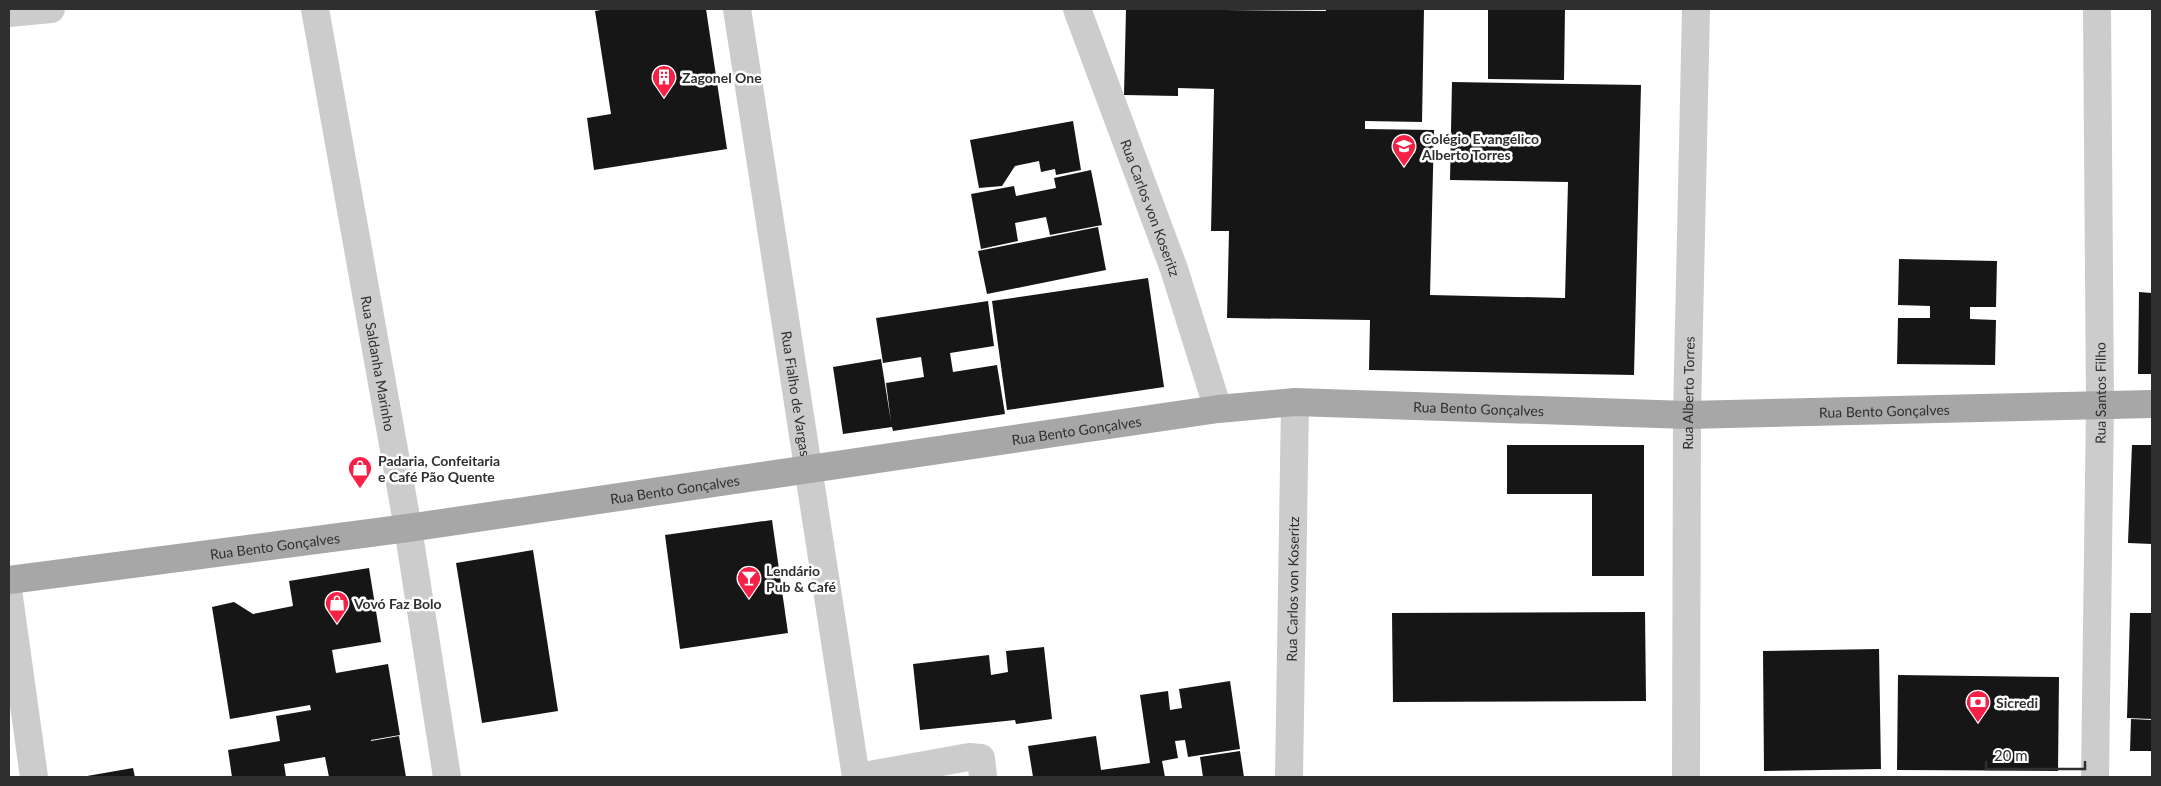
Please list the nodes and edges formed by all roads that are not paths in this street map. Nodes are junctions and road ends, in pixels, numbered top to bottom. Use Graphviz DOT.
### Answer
graph roads {
  1 [pos="50,9"];
  2 [pos="314,9"];
  3 [pos="737,9"];
  4 [pos="1077,9"];
  5 [pos="1696,9"];
  6 [pos="2097,9"];
  7 [pos="9,13"];
  8 [pos="1295,402"];
  9 [pos="2152,404"];
  10 [pos="2100,405"];
  11 [pos="1218,409"];
  12 [pos="1687,415"];
  13 [pos="809,470"];
  14 [pos="408,528"];
  15 [pos="9,580"];
  16 [pos="9,597"];
  17 [pos="34,777"];
  18 [pos="447,777"];
  19 [pos="857,777"];
  20 [pos="984,777"];
  21 [pos="1289,777"];
  22 [pos="1686,777"];
  23 [pos="2094,777"];
  1 -- 7 [label="street"];
  2 -- 14 [label="street, Rua Saldanha Marinho"];
  3 -- 13 [label="street, Rua Fialho de Vargas"];
  4 -- 11 [label="street, Rua Carlos von Koseritz"];
  5 -- 12 [label="street, Rua Alberto Torres"];
  6 -- 10 [label="street, Rua Santos Filho"];
  8 -- 11 [label="main road, Rua Bento Gonçalves"];
  8 -- 12 [label="main road, Rua Bento Gonçalves"];
  8 -- 21 [label="street, Rua Carlos von Koseritz"];
  9 -- 10 [label="main road, Rua Bento Gonçalves"];
  10 -- 12 [label="main road, Rua Bento Gonçalves"];
  10 -- 23 [label="street, Rua Santos Filho"];
  11 -- 13 [label="main road, Rua Bento Gonçalves"];
  12 -- 22 [label="street, Rua Alberto Torres"];
  13 -- 14 [label="main road, Rua Bento Gonçalves"];
  13 -- 19 [label="street, Rua Fialho de Vargas"];
  14 -- 15 [label="main road, Rua Bento Gonçalves"];
  14 -- 18 [label="street, Rua Saldanha Marinho"];
  16 -- 17 [label="street"];
  19 -- 20 [label="street"];
}
